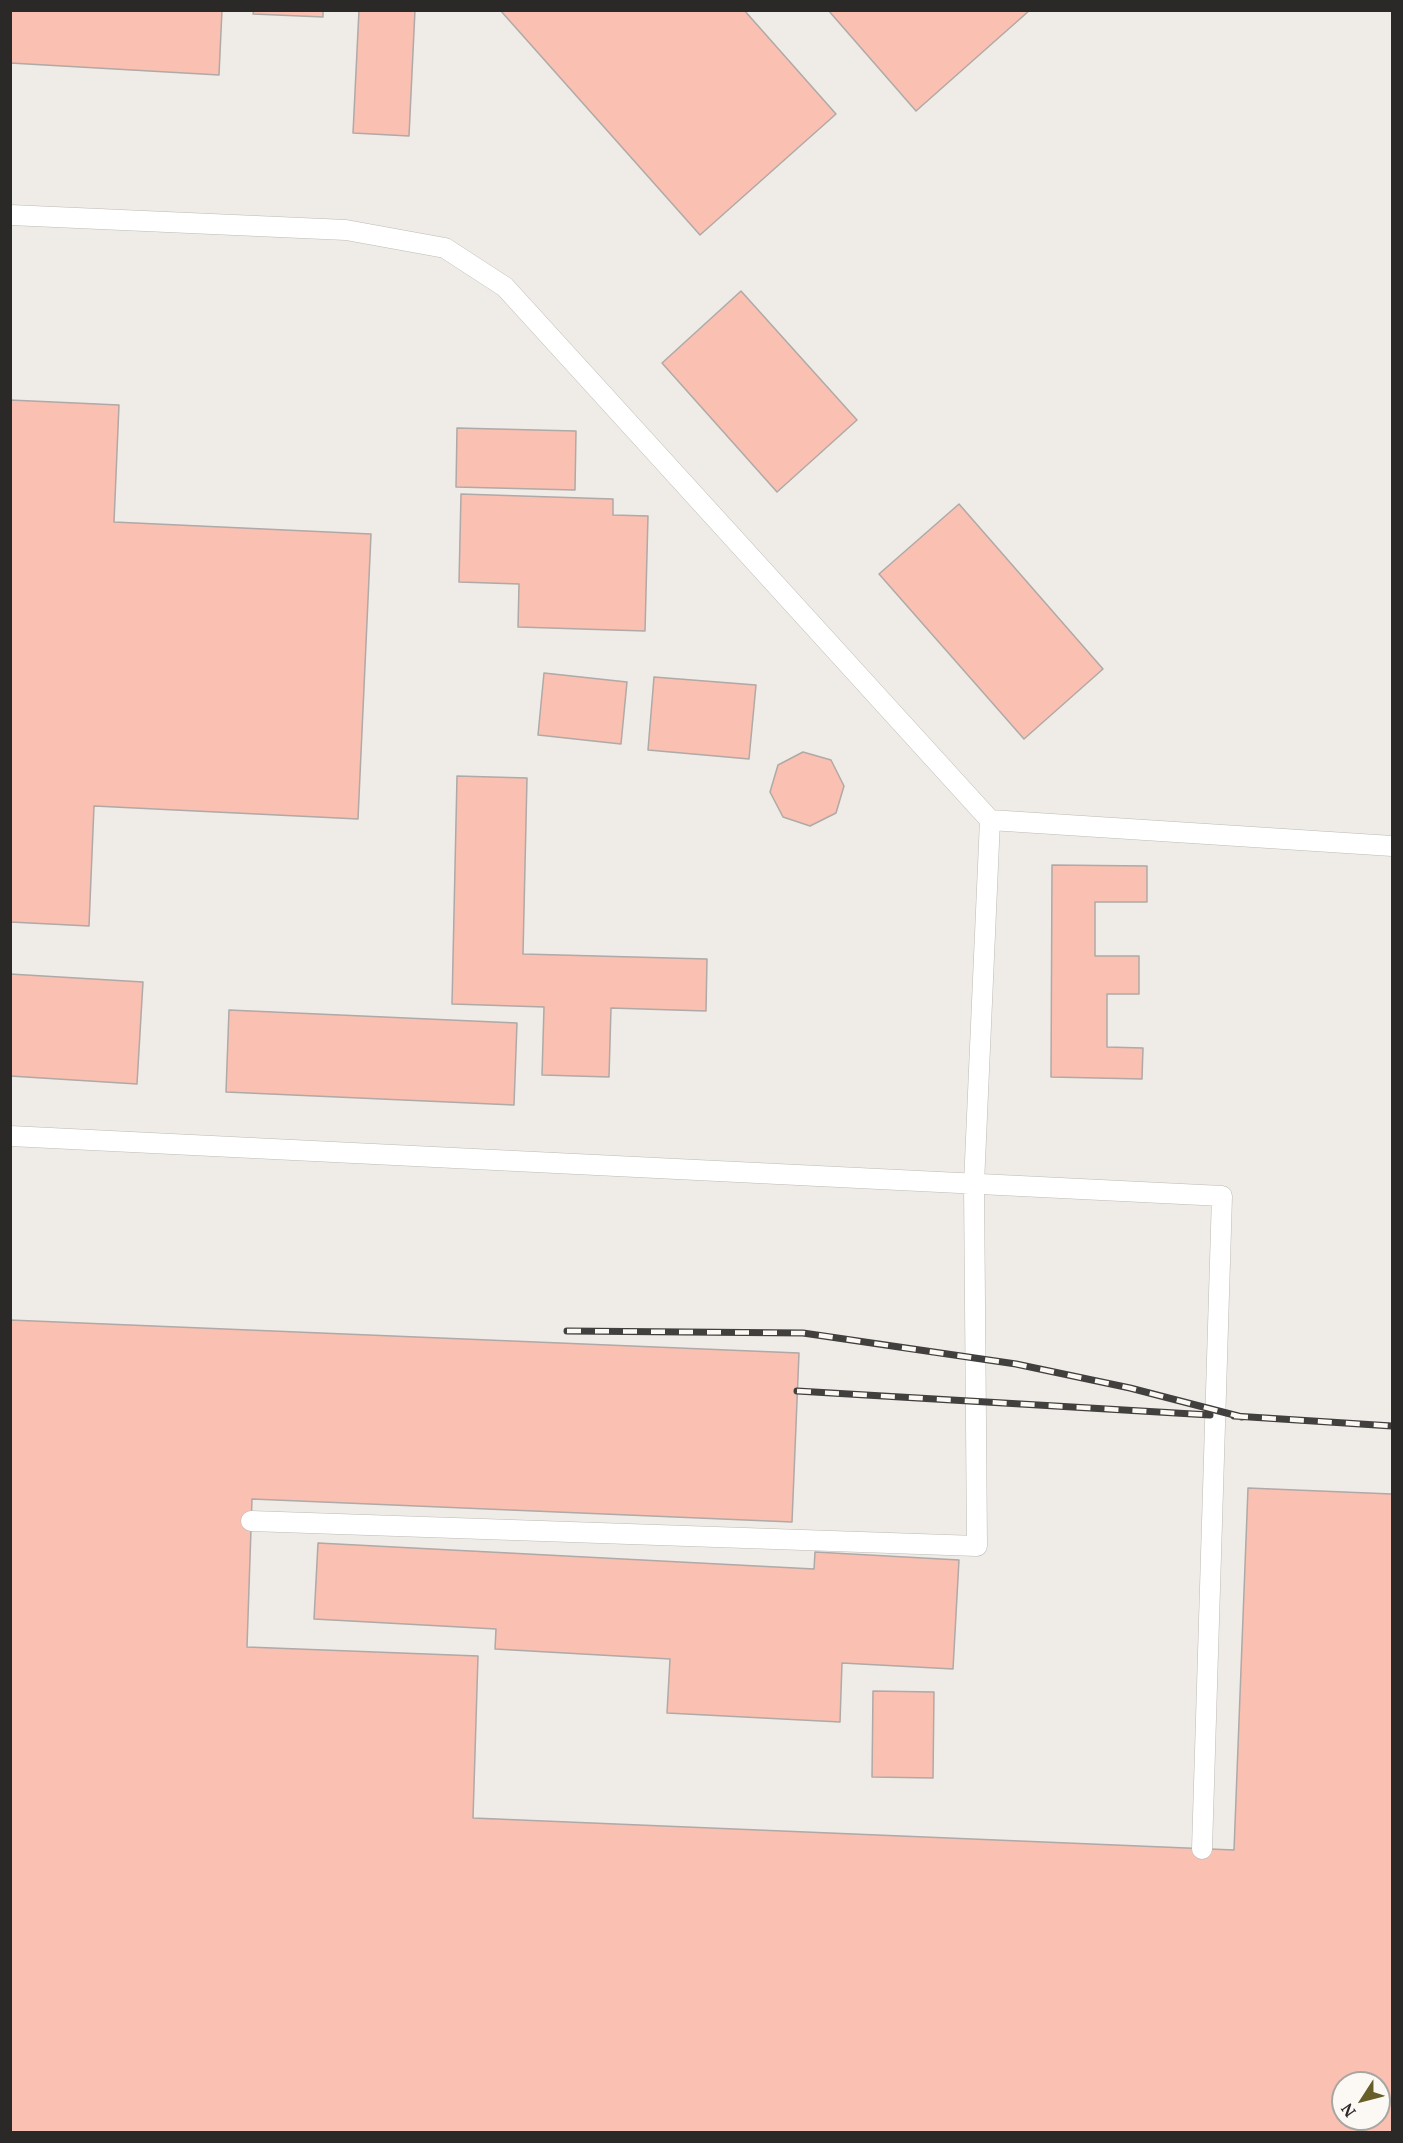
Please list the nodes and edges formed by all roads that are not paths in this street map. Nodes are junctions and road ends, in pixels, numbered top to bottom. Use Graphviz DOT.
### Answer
graph roads {
  1 [pos="10,215"];
  2 [pos="990,820"];
  3 [pos="1392,846"];
  4 [pos="10,1136"];
  5 [pos="974,1184"];
  6 [pos="251,1521"];
  7 [pos="1202,1849"];
  1 -- 2 [label="lane"];
  2 -- 3 [label="lane"];
  2 -- 5 [label="lane"];
  4 -- 5 [label="lane"];
  5 -- 6 [label="lane"];
  5 -- 7 [label="lane"];
}
